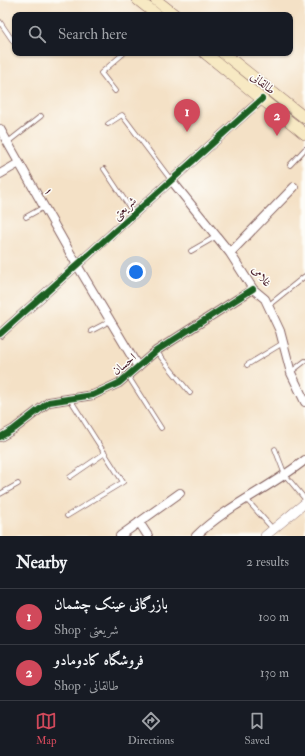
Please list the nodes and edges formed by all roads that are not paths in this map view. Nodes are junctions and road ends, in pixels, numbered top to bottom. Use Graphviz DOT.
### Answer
graph roads {
  1 [pos="138,0"];
  2 [pos="156,0"];
  3 [pos="153,12"];
  4 [pos="171,12"];
  5 [pos="0,22"];
  6 [pos="12,40"];
  7 [pos="121,56"];
  8 [pos="209,56"];
  9 [pos="227,56"];
  10 [pos="115,91"];
  11 [pos="262,99"];
  12 [pos="41,116"];
  13 [pos="305,118"];
  14 [pos="108,124"];
  15 [pos="0,129"];
  16 [pos="305,134"];
  17 [pos="8,142"];
  18 [pos="305,149"];
  19 [pos="19,163"];
  20 [pos="290,165"];
  21 [pos="104,169"];
  22 [pos="0,174"];
  23 [pos="172,181"];
  24 [pos="294,187"];
  25 [pos="45,207"];
  26 [pos="134,214"];
  27 [pos="26,217"];
  28 [pos="217,236"];
  29 [pos="191,251"];
  30 [pos="230,252"];
  31 [pos="77,265"];
  32 [pos="305,276"];
  33 [pos="253,289"];
  34 [pos="268,306"];
  35 [pos="110,320"];
  36 [pos="91,331"];
  37 [pos="0,334"];
  38 [pos="283,343"];
  39 [pos="156,351"];
  40 [pos="305,362"];
  41 [pos="247,365"];
  42 [pos="138,367"];
  43 [pos="290,373"];
  44 [pos="128,376"];
  45 [pos="190,393"];
  46 [pos="70,398"];
  47 [pos="305,402"];
  48 [pos="160,428"];
  49 [pos="0,437"];
  50 [pos="275,449"];
  51 [pos="105,453"];
  52 [pos="305,460"];
  53 [pos="285,475"];
  54 [pos="70,477"];
  55 [pos="18,484"];
  56 [pos="180,493"];
  57 [pos="0,494"];
  58 [pos="246,499"];
  59 [pos="305,499"];
  60 [pos="305,503"];
  61 [pos="67,516"];
  62 [pos="139,522"];
  63 [pos="273,530"];
  64 [pos="120,536"];
  65 [pos="148,536"];
  66 [pos="196,536"];
  67 [pos="266,536"];
  1 -- 3 [label="main road"];
  2 -- 4 [label="main road"];
  5 -- 6 [label="lane"];
  7 -- 10 [label="lane"];
  8 -- 11 [label="main road, طالقانی"];
  9 -- 13 [label="main road, طالقانی"];
  11 -- 16 [label="main road, طالقانی"];
  11 -- 23 [label="street, شریعتی"];
  12 -- 17 [label="lane"];
  14 -- 23 [label="lane"];
  15 -- 17 [label="street, ۱"];
  17 -- 19 [label="street, ۱"];
  18 -- 20 [label="lane"];
  19 -- 22 [label="street"];
  19 -- 25 [label="street, ۱"];
  21 -- 26 [label="lane"];
  23 -- 26 [label="street, شریعتی"];
  23 -- 28 [label="street, غلامی"];
  24 -- 30 [label="street"];
  25 -- 27 [label="lane"];
  25 -- 31 [label="street, ۱"];
  26 -- 31 [label="street, شریعتی"];
  28 -- 29 [label="lane"];
  28 -- 30 [label="street, غلامی"];
  30 -- 33 [label="street, غلامی"];
  31 -- 35 [label="street, ۱"];
  31 -- 37 [label="street, شریعتی"];
  32 -- 34 [label="lane"];
  33 -- 34 [label="street, غلامی"];
  33 -- 39 [label="street, احسان"];
  34 -- 38 [label="street, غلامی"];
  35 -- 36 [label="lane"];
  35 -- 42 [label="street, ۱"];
  38 -- 41 [label="lane"];
  38 -- 43 [label="street, غلامی"];
  39 -- 42 [label="street, احسان"];
  39 -- 45 [label="lane"];
  40 -- 43 [label="lane"];
  42 -- 44 [label="street, احسان"];
  43 -- 47 [label="street, غلامی"];
  44 -- 46 [label="street, احسان"];
  44 -- 48 [label="lane"];
  46 -- 49 [label="street, احسان"];
  46 -- 51 [label="lane"];
  50 -- 53 [label="lane"];
  51 -- 54 [label="lane"];
  51 -- 61 [label="lane"];
  52 -- 53 [label="street"];
  53 -- 58 [label="street"];
  53 -- 59 [label="lane"];
  55 -- 57 [label="lane"];
  56 -- 62 [label="street"];
  58 -- 63 [label="lane"];
  58 -- 66 [label="street"];
  60 -- 63 [label="street"];
  62 -- 64 [label="street"];
  62 -- 65 [label="street"];
  63 -- 67 [label="street"];
}
